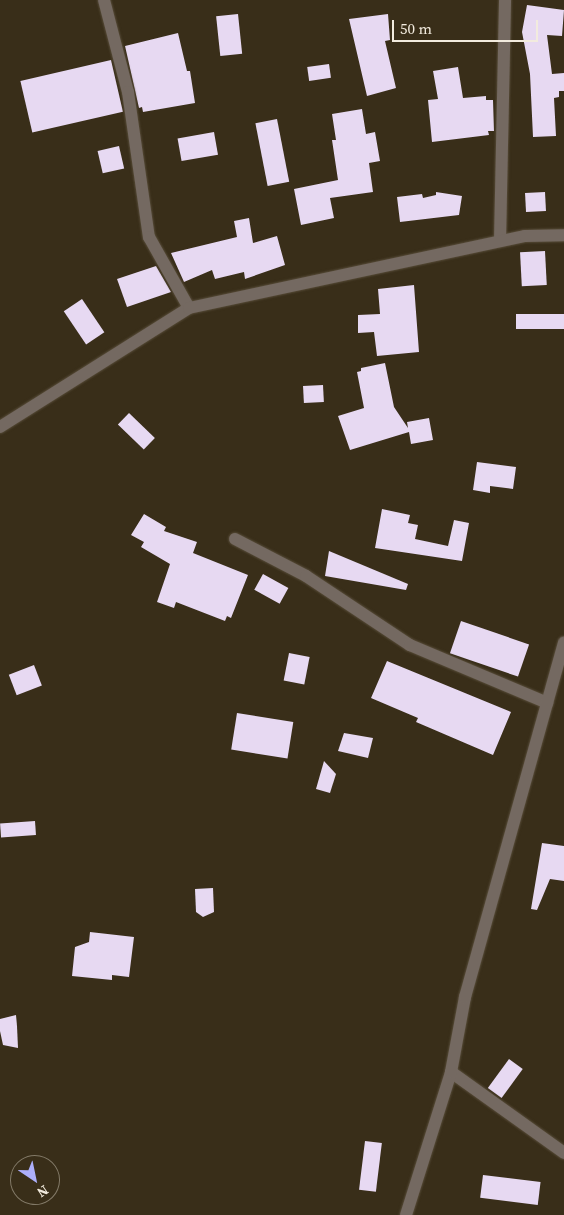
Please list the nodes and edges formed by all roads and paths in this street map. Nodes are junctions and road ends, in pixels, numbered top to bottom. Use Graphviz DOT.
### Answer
graph roads {
  1 [pos="104,0"];
  2 [pos="506,0"];
  3 [pos="564,235"];
  4 [pos="500,241"];
  5 [pos="189,308"];
  6 [pos="0,427"];
  7 [pos="235,539"];
  8 [pos="564,643"];
  9 [pos="547,703"];
  10 [pos="451,1072"];
  11 [pos="564,1153"];
  12 [pos="406,1215"];
  1 -- 5 [label="street"];
  2 -- 4 [label="street"];
  3 -- 4 [label="street"];
  4 -- 5 [label="street"];
  5 -- 6 [label="street"];
  7 -- 9 [label="street"];
  8 -- 9 [label="street"];
  9 -- 10 [label="street"];
  10 -- 11 [label="street"];
  10 -- 12 [label="street"];
}
